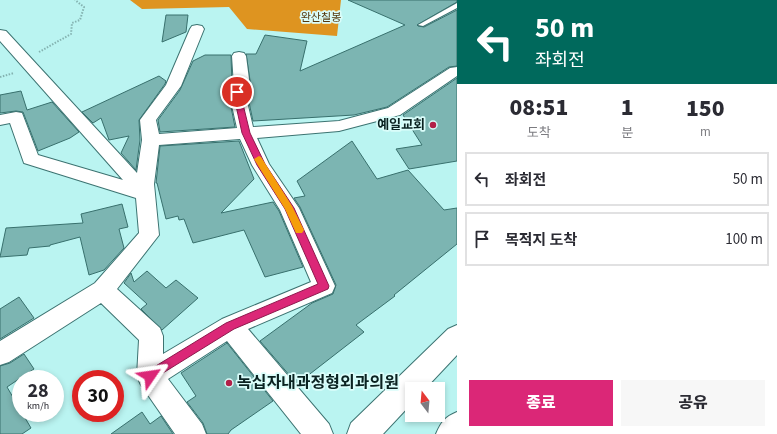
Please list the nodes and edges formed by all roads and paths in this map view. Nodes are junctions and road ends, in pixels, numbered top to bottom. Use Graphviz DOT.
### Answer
graph roads {
  1 [pos="75,0"];
  2 [pos="457,6"];
  3 [pos="421,25"];
  4 [pos="197,29"];
  5 [pos="1,34"];
  6 [pos="239,56"];
  7 [pos="27,65"];
  8 [pos="456,71"];
  9 [pos="0,120"];
  10 [pos="246,133"];
  11 [pos="151,140"];
  12 [pos="146,194"];
  13 [pos="103,290"];
  14 [pos="230,326"];
  15 [pos="457,337"];
  16 [pos="0,354"];
  17 [pos="150,376"];
  18 [pos="457,427"];
  19 [pos="192,434"];
  20 [pos="319,434"];
  21 [pos="362,434"];
  22 [pos="451,434"];
  1 -- 7 [label="path"];
  2 -- 3 [label="lane"];
  4 -- 11 [label="street"];
  5 -- 7 [label="street"];
  6 -- 10 [label="street"];
  7 -- 12 [label="street"];
  8 -- 10 [label="street"];
  9 -- 12 [label="street"];
  10 -- 11 [label="street"];
  10 -- 14 [label="street"];
  11 -- 12 [label="street"];
  12 -- 13 [label="street"];
  13 -- 16 [label="street"];
  13 -- 17 [label="street"];
  14 -- 17 [label="street"];
  14 -- 20 [label="street"];
  15 -- 21 [label="street"];
  17 -- 19 [label="street"];
  18 -- 22 [label="street"];
}
